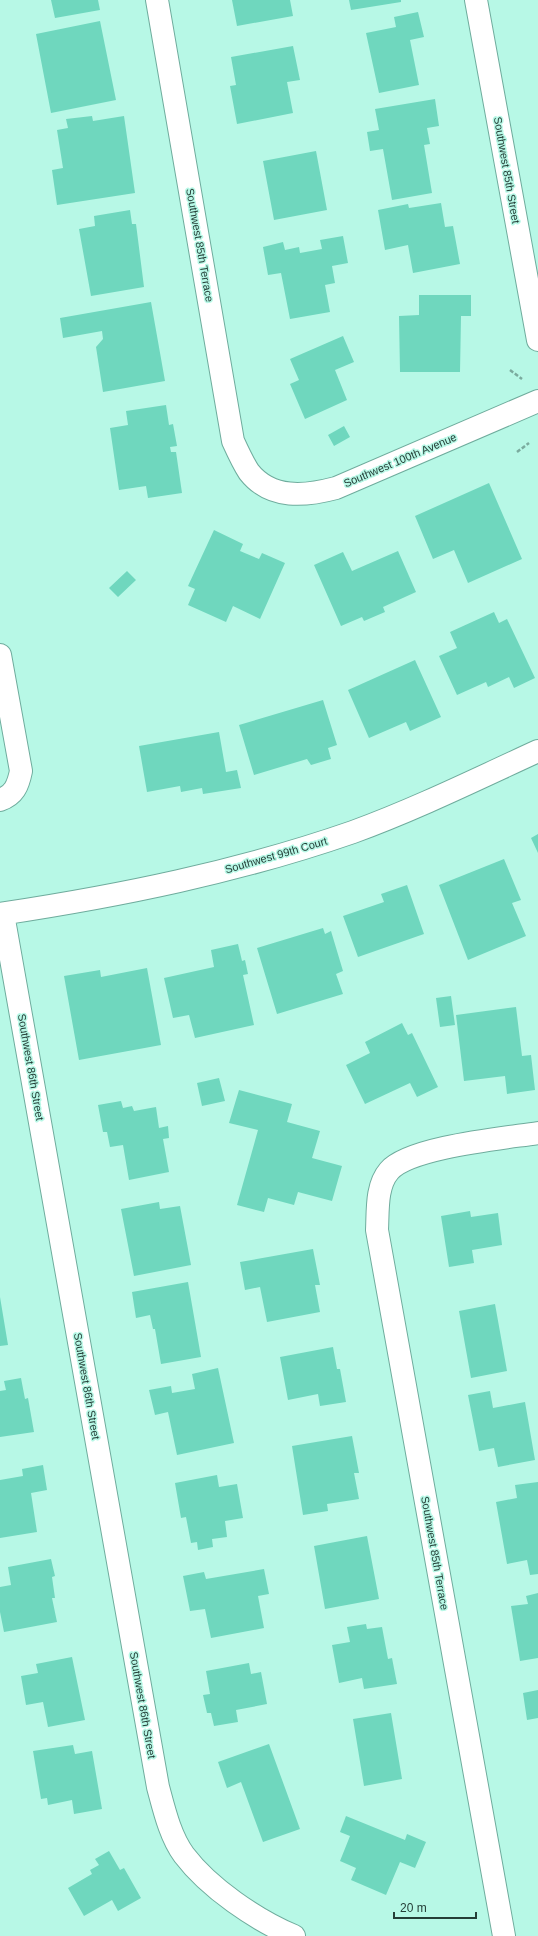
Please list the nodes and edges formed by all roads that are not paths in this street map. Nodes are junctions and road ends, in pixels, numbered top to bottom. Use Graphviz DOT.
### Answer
graph roads {
  1 [pos="157,0"];
  2 [pos="476,0"];
  3 [pos="538,340"];
  4 [pos="538,401"];
  5 [pos="259,482"];
  6 [pos="0,654"];
  7 [pos="538,751"];
  8 [pos="0,800"];
  9 [pos="2,914"];
  10 [pos="538,1133"];
  11 [pos="294,1936"];
  12 [pos="504,1936"];
  1 -- 5 [label="street, Southwest 85th Terrace"];
  2 -- 3 [label="street, Southwest 85th Street"];
  4 -- 5 [label="street, Southwest 100th Avenue"];
  6 -- 8 [label="street"];
  7 -- 9 [label="street, Southwest 99th Court"];
  9 -- 11 [label="street, Southwest 86th Street"];
  10 -- 12 [label="street, Southwest 85th Terrace"];
}
